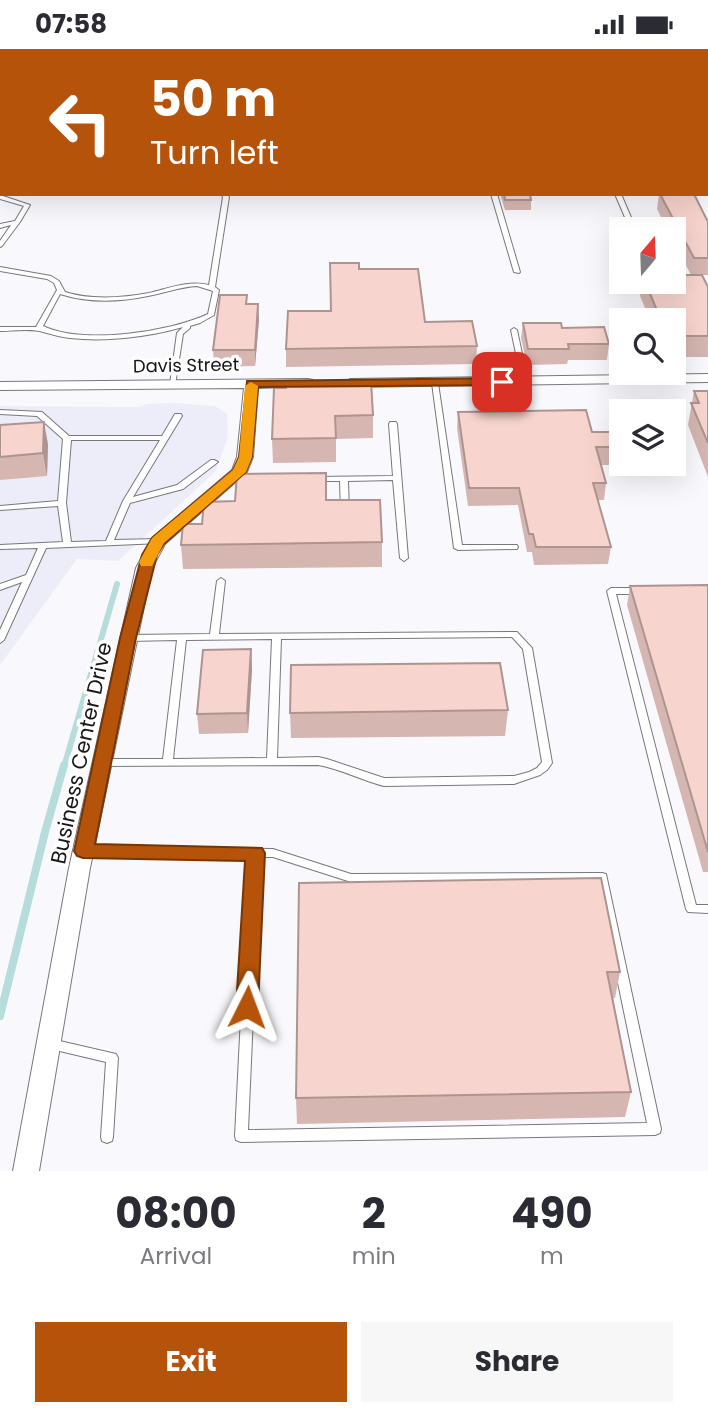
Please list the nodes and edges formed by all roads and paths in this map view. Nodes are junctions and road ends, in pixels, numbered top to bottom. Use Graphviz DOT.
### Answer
graph roads {
  1 [pos="225,196"];
  2 [pos="495,196"];
  3 [pos="619,196"];
  4 [pos="0,197"];
  5 [pos="628,217"];
  6 [pos="15,224"];
  7 [pos="0,226"];
  8 [pos="0,245"];
  9 [pos="0,269"];
  10 [pos="517,272"];
  11 [pos="212,288"];
  12 [pos="59,291"];
  13 [pos="190,326"];
  14 [pos="40,329"];
  15 [pos="0,330"];
  16 [pos="514,330"];
  17 [pos="708,378"];
  18 [pos="525,382"];
  19 [pos="435,383"];
  20 [pos="173,384"];
  21 [pos="251,384"];
  22 [pos="0,386"];
  23 [pos="0,412"];
  24 [pos="178,416"];
  25 [pos="393,424"];
  26 [pos="67,438"];
  27 [pos="164,438"];
  28 [pos="214,462"];
  29 [pos="397,478"];
  30 [pos="303,479"];
  31 [pos="344,479"];
  32 [pos="127,501"];
  33 [pos="62,503"];
  34 [pos="0,508"];
  35 [pos="345,519"];
  36 [pos="158,541"];
  37 [pos="109,543"];
  38 [pos="67,545"];
  39 [pos="43,546"];
  40 [pos="0,547"];
  41 [pos="514,547"];
  42 [pos="404,558"];
  43 [pos="30,576"];
  44 [pos="221,581"];
  45 [pos="0,587"];
  46 [pos="653,591"];
  47 [pos="4,627"];
  48 [pos="277,637"];
  49 [pos="128,638"];
  50 [pos="182,638"];
  51 [pos="214,638"];
  52 [pos="0,640"];
  53 [pos="272,761"];
  54 [pos="168,762"];
  55 [pos="102,763"];
  56 [pos="83,851"];
  57 [pos="255,853"];
  58 [pos="708,909"];
  59 [pos="46,1043"];
  60 [pos="107,1137"];
  61 [pos="26,1171"];
  1 -- 11 [label="lane"];
  2 -- 10 [label="lane"];
  3 -- 5 [label="lane"];
  4 -- 6 [label="lane"];
  6 -- 7 [label="lane"];
  6 -- 8 [label="lane"];
  9 -- 12 [label="lane"];
  11 -- 12 [label="lane"];
  11 -- 13 [label="lane"];
  12 -- 14 [label="lane"];
  13 -- 14 [label="lane"];
  13 -- 20 [label="lane"];
  14 -- 15 [label="lane"];
  16 -- 18 [label="lane"];
  17 -- 18 [label="street, Davis Street"];
  18 -- 19 [label="street, Davis Street"];
  19 -- 21 [label="street, Davis Street"];
  19 -- 41 [label="lane"];
  20 -- 21 [label="street, Davis Street"];
  20 -- 22 [label="street, Davis Street"];
  21 -- 36 [label="street, Business Center Drive"];
  23 -- 26 [label="lane"];
  24 -- 27 [label="lane"];
  25 -- 29 [label="lane"];
  26 -- 27 [label="lane"];
  26 -- 33 [label="lane"];
  27 -- 32 [label="lane"];
  28 -- 32 [label="lane"];
  29 -- 31 [label="lane"];
  29 -- 42 [label="lane"];
  30 -- 31 [label="lane"];
  31 -- 35 [label="lane"];
  32 -- 37 [label="lane"];
  33 -- 34 [label="lane"];
  33 -- 38 [label="lane"];
  36 -- 37 [label="lane"];
  36 -- 49 [label="street, Business Center Drive"];
  37 -- 38 [label="lane"];
  38 -- 39 [label="lane"];
  39 -- 40 [label="lane"];
  39 -- 43 [label="lane"];
  43 -- 45 [label="lane"];
  43 -- 47 [label="lane"];
  44 -- 51 [label="lane"];
  46 -- 58 [label="lane"];
  47 -- 52 [label="lane"];
  48 -- 51 [label="lane"];
  48 -- 53 [label="lane"];
  48 -- 53 [label="lane"];
  49 -- 50 [label="lane"];
  49 -- 55 [label="street, Business Center Drive"];
  50 -- 51 [label="lane"];
  50 -- 54 [label="lane"];
  53 -- 54 [label="lane"];
  54 -- 55 [label="lane"];
  55 -- 56 [label="street, Business Center Drive"];
  56 -- 57 [label="lane"];
  56 -- 59 [label="street, Business Center Drive"];
  57 -- 57 [label="lane"];
  59 -- 60 [label="lane"];
  59 -- 61 [label="street, Business Center Drive"];
}
